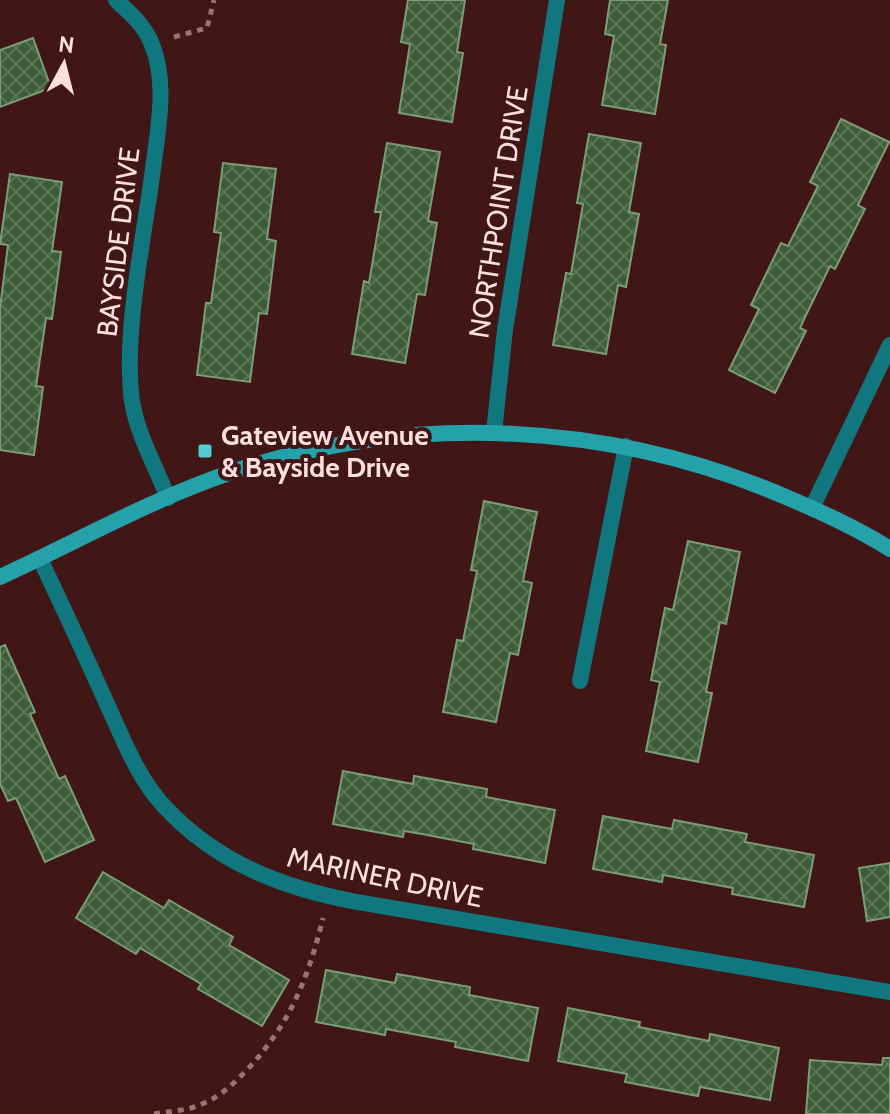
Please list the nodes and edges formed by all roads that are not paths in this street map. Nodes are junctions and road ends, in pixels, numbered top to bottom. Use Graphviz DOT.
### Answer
graph roads {
  1 [pos="116,0"];
  2 [pos="557,0"];
  3 [pos="890,345"];
  4 [pos="494,432"];
  5 [pos="626,446"];
  6 [pos="168,498"];
  7 [pos="812,508"];
  8 [pos="890,549"];
  9 [pos="40,559"];
  10 [pos="0,577"];
  11 [pos="580,681"];
  12 [pos="890,992"];
  1 -- 6 [label="street, BAYSIDE DRIVE"];
  2 -- 4 [label="street, NORTHPOINT DRIVE"];
  3 -- 7 [label="street"];
  4 -- 5 [label="street"];
  4 -- 6 [label="street"];
  5 -- 7 [label="street"];
  5 -- 11 [label="street"];
  6 -- 9 [label="street"];
  7 -- 8 [label="street"];
  9 -- 10 [label="street"];
  9 -- 12 [label="street, MARINER DRIVE"];
}
